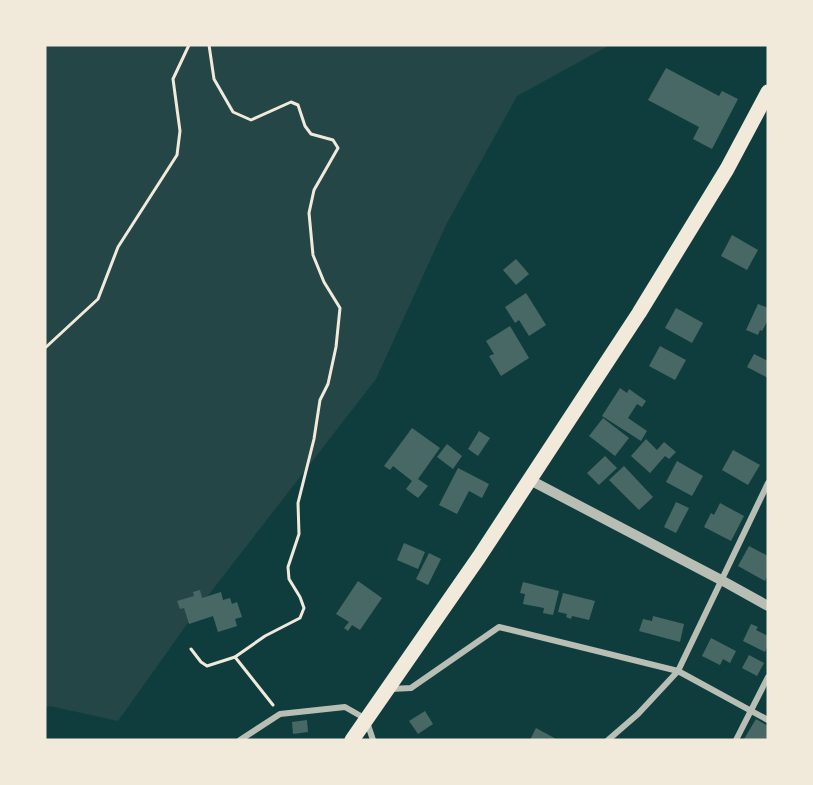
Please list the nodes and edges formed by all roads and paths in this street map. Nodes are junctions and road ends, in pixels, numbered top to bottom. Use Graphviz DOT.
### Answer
graph roads {
  1 [pos="189,45"];
  2 [pos="209,45"];
  3 [pos="768,92"];
  4 [pos="45,348"];
  5 [pos="530,480"];
  6 [pos="768,483"];
  7 [pos="723,580"];
  8 [pos="768,606"];
  9 [pos="191,649"];
  10 [pos="235,657"];
  11 [pos="678,671"];
  12 [pos="768,677"];
  13 [pos="387,689"];
  14 [pos="751,711"];
  15 [pos="280,714"];
  16 [pos="366,719"];
  17 [pos="768,720"];
  18 [pos="240,740"];
  19 [pos="352,740"];
  20 [pos="373,740"];
  21 [pos="608,740"];
  22 [pos="736,740"];
  1 -- 4 [label="path"];
  2 -- 10 [label="path"];
  3 -- 5 [label="main road"];
  5 -- 7 [label="street"];
  5 -- 13 [label="main road"];
  6 -- 7 [label="street"];
  7 -- 8 [label="street"];
  7 -- 11 [label="street"];
  9 -- 10 [label="path"];
  10 -- 15 [label="path"];
  11 -- 13 [label="street"];
  11 -- 14 [label="street"];
  11 -- 21 [label="street"];
  12 -- 14 [label="street"];
  13 -- 16 [label="main road"];
  14 -- 17 [label="street"];
  14 -- 22 [label="street"];
  15 -- 16 [label="street"];
  15 -- 18 [label="street"];
  16 -- 19 [label="main road"];
  16 -- 20 [label="street"];
}
